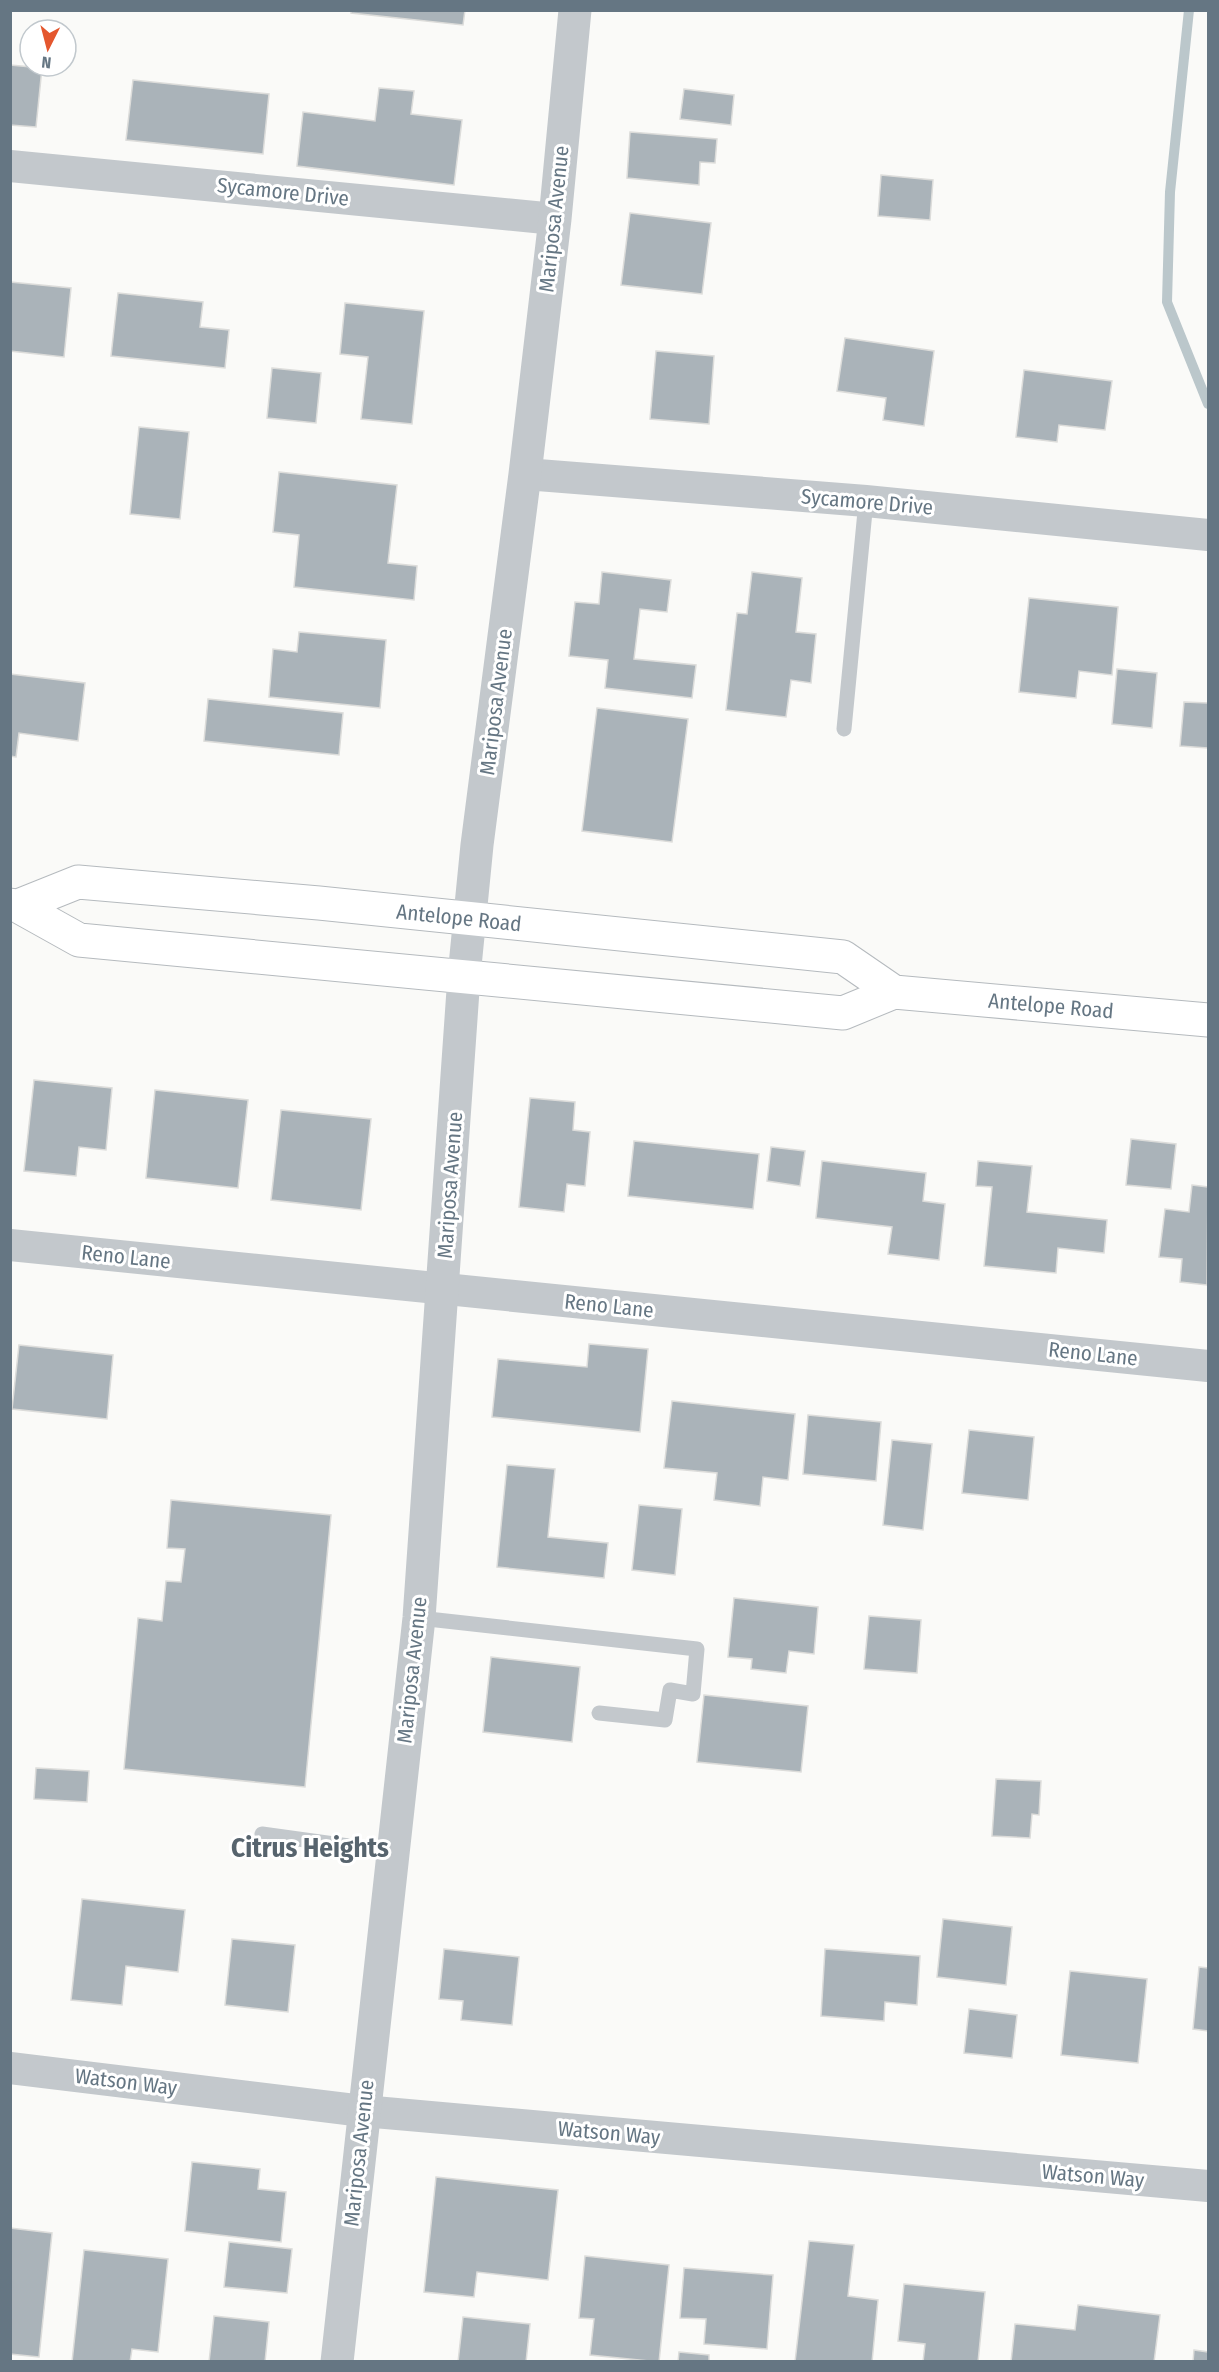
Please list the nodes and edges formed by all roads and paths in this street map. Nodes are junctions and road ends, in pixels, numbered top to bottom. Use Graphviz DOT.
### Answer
graph roads {
  1 [pos="575,10"];
  2 [pos="10,166"];
  3 [pos="555,219"];
  4 [pos="525,474"];
  5 [pos="866,501"];
  6 [pos="1209,536"];
  7 [pos="844,729"];
  8 [pos="14,905"];
  9 [pos="470,920"];
  10 [pos="464,976"];
  11 [pos="894,992"];
  12 [pos="1209,1020"];
  13 [pos="10,1245"];
  14 [pos="442,1289"];
  15 [pos="1209,1366"];
  16 [pos="419,1617"];
  17 [pos="599,1713"];
  18 [pos="262,1834"];
  19 [pos="392,1852"];
  20 [pos="10,2068"];
  21 [pos="363,2111"];
  22 [pos="1209,2186"];
  23 [pos="337,2361"];
  1 -- 3 [label="street, Mariposa Avenue"];
  2 -- 3 [label="street, Sycamore Drive"];
  3 -- 4 [label="street, Mariposa Avenue"];
  4 -- 5 [label="street, Sycamore Drive"];
  4 -- 9 [label="street, Mariposa Avenue"];
  5 -- 6 [label="street, Sycamore Drive"];
  5 -- 7 [label="lane"];
  8 -- 9 [label="main road, Antelope Road"];
  8 -- 10 [label="main road, Antelope Road"];
  9 -- 10 [label="street, Mariposa Avenue"];
  9 -- 11 [label="main road, Antelope Road"];
  10 -- 11 [label="main road, Antelope Road"];
  10 -- 14 [label="street, Mariposa Avenue"];
  11 -- 12 [label="main road, Antelope Road"];
  13 -- 14 [label="street, Reno Lane"];
  14 -- 15 [label="street, Reno Lane"];
  14 -- 16 [label="street, Mariposa Avenue"];
  16 -- 17 [label="lane"];
  16 -- 19 [label="street, Mariposa Avenue"];
  18 -- 19 [label="lane"];
  19 -- 21 [label="street, Mariposa Avenue"];
  20 -- 21 [label="street, Watson Way"];
  21 -- 22 [label="street, Watson Way"];
  21 -- 23 [label="street, Mariposa Avenue"];
}
